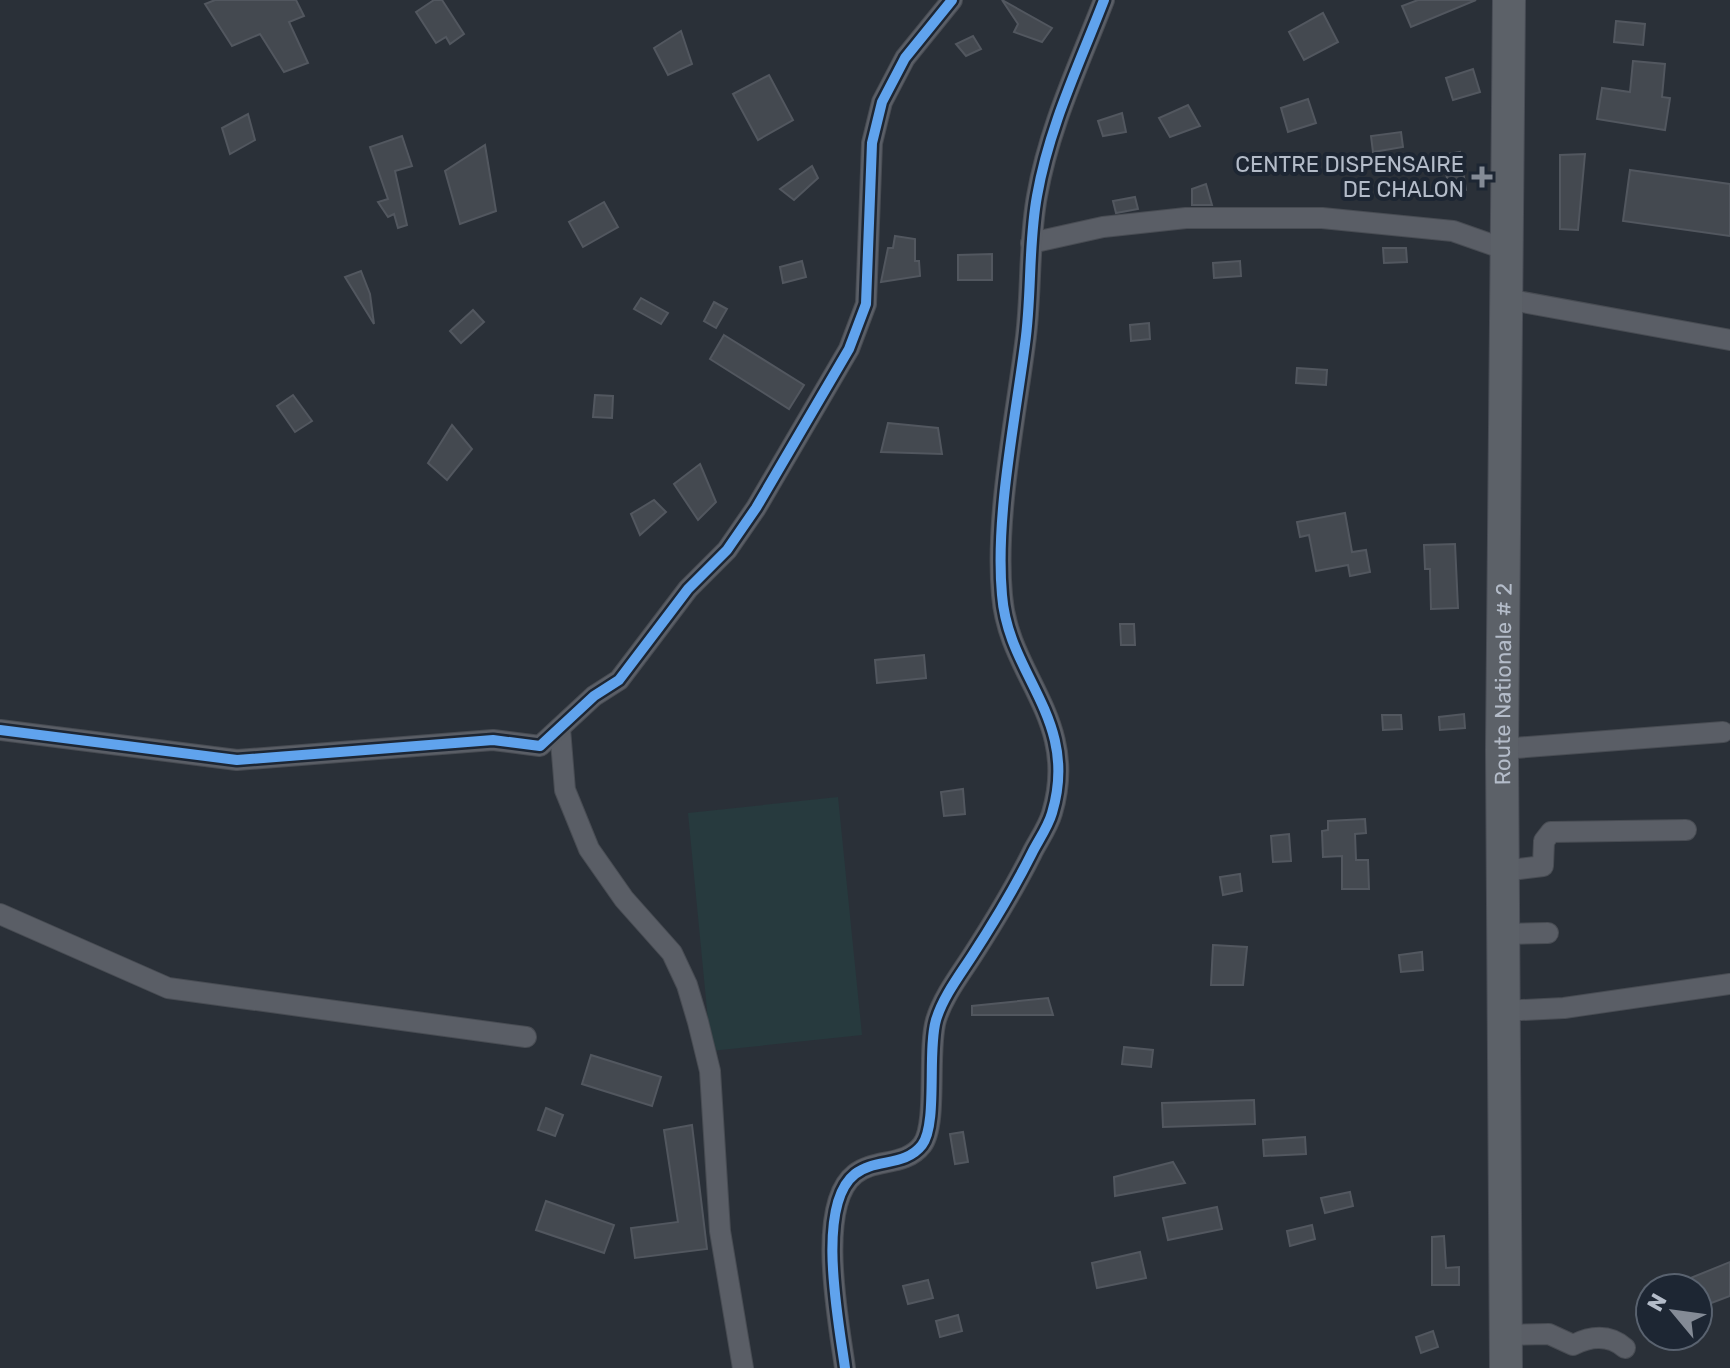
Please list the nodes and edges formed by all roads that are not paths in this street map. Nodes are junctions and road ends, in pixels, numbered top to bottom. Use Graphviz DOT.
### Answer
graph roads {
  1 [pos="952,0"];
  2 [pos="1104,0"];
  3 [pos="1509,0"];
  4 [pos="1031,243"];
  5 [pos="1507,250"];
  6 [pos="1506,299"];
  7 [pos="1730,340"];
  8 [pos="560,729"];
  9 [pos="0,730"];
  10 [pos="1723,732"];
  11 [pos="1502,749"];
  12 [pos="1686,830"];
  13 [pos="1503,871"];
  14 [pos="0,914"];
  15 [pos="1548,933"];
  16 [pos="1503,934"];
  17 [pos="1730,984"];
  18 [pos="1502,1011"];
  19 [pos="526,1037"];
  20 [pos="1504,1335"];
  21 [pos="1625,1348"];
  22 [pos="743,1368"];
  23 [pos="845,1368"];
  24 [pos="1506,1368"];
  1 -- 8 [label="street"];
  2 -- 4 [label="street"];
  3 -- 5 [label="main road, Route Nationale # 2"];
  4 -- 5 [label="street"];
  4 -- 23 [label="street"];
  5 -- 6 [label="main road, Route Nationale # 2"];
  6 -- 7 [label="street"];
  6 -- 11 [label="main road, Route Nationale # 2"];
  8 -- 9 [label="street"];
  8 -- 22 [label="street"];
  10 -- 11 [label="street"];
  11 -- 13 [label="main road, Route Nationale # 2"];
  12 -- 13 [label="street"];
  13 -- 16 [label="main road, Route Nationale # 2"];
  14 -- 19 [label="street"];
  15 -- 16 [label="street"];
  16 -- 18 [label="main road, Route Nationale # 2"];
  17 -- 18 [label="street"];
  18 -- 20 [label="main road, Route Nationale # 2"];
  20 -- 21 [label="street"];
  20 -- 24 [label="main road, Route Nationale # 2"];
}
